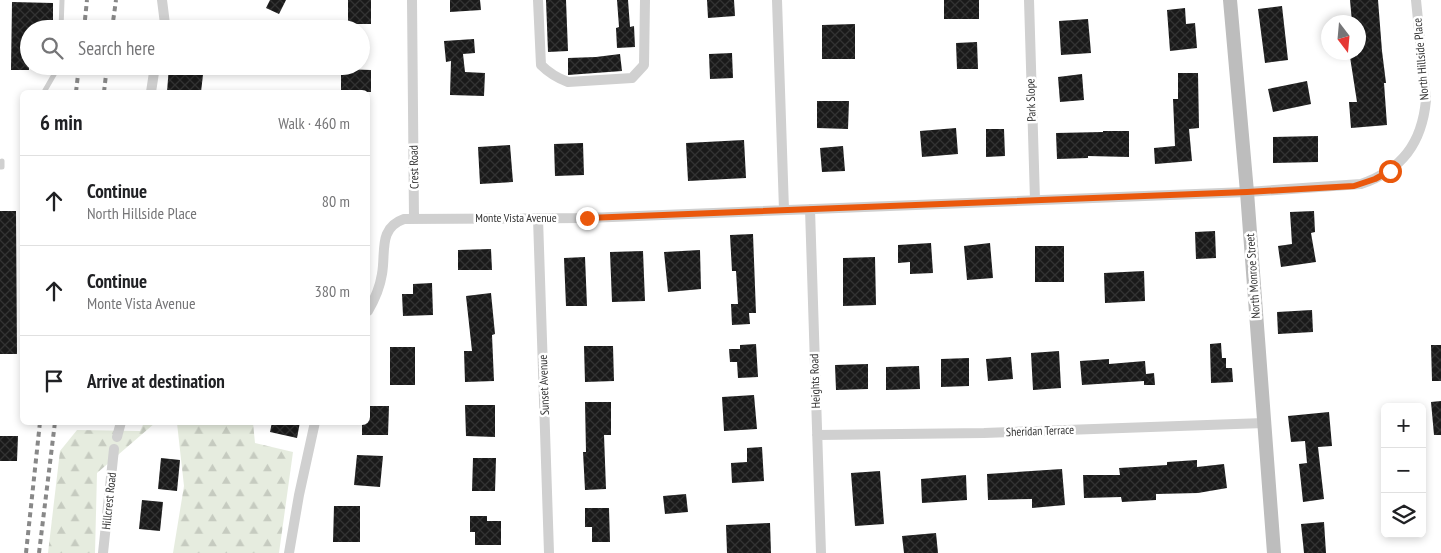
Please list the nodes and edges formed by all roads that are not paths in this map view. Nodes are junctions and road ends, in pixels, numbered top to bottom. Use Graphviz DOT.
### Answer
graph roads {
  1 [pos="62,0"];
  2 [pos="162,0"];
  3 [pos="412,0"];
  4 [pos="538,0"];
  5 [pos="645,0"];
  6 [pos="777,0"];
  7 [pos="1029,0"];
  8 [pos="1230,0"];
  9 [pos="1416,0"];
  10 [pos="61,20"];
  11 [pos="164,20"];
  12 [pos="54,75"];
  13 [pos="154,75"];
  14 [pos="45,90"];
  15 [pos="151,90"];
  16 [pos="1247,192"];
  17 [pos="1035,200"];
  18 [pos="810,209"];
  19 [pos="784,210"];
  20 [pos="414,218"];
  21 [pos="538,218"];
  22 [pos="370,307"];
  23 [pos="1264,424"];
  24 [pos="120,425"];
  25 [pos="314,425"];
  26 [pos="817,435"];
  27 [pos="118,437"];
  28 [pos="114,449"];
  29 [pos="103,553"];
  30 [pos="289,553"];
  31 [pos="549,553"];
  32 [pos="821,553"];
  33 [pos="1274,553"];
  1 -- 10 [label="lane"];
  2 -- 11 [label="street"];
  3 -- 20 [label="street, Crest Road"];
  4 -- 5 [label="street"];
  6 -- 19 [label="street"];
  7 -- 17 [label="street, Park Slope"];
  8 -- 16 [label="main road, North Monroe Street"];
  9 -- 16 [label="street, North Hillside Place"];
  12 -- 14 [label="lane"];
  13 -- 15 [label="street"];
  16 -- 17 [label="street, Monte Vista Avenue"];
  16 -- 23 [label="main road, North Monroe Street"];
  17 -- 18 [label="street, Monte Vista Avenue"];
  18 -- 19 [label="street, Monte Vista Avenue"];
  18 -- 26 [label="street, Heights Road"];
  19 -- 21 [label="street, Monte Vista Avenue"];
  20 -- 21 [label="street, Monte Vista Avenue"];
  20 -- 22 [label="street"];
  21 -- 31 [label="street, Sunset Avenue"];
  23 -- 26 [label="street, Sheridan Terrace"];
  23 -- 33 [label="main road, North Monroe Street"];
  24 -- 27 [label="street"];
  25 -- 30 [label="street"];
  26 -- 32 [label="street, Heights Road"];
  28 -- 29 [label="street, Hillcrest Road"];
}
